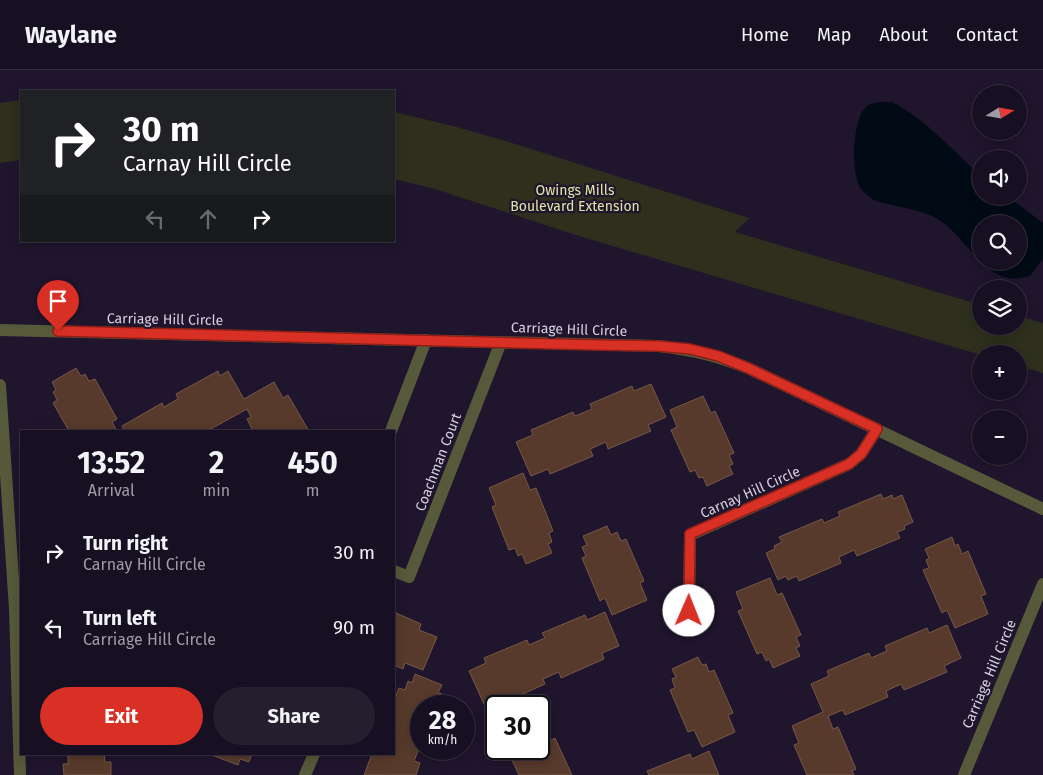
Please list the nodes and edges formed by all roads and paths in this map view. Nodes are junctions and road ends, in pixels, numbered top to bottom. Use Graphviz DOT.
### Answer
graph roads {
  1 [pos="0,330"];
  2 [pos="426,340"];
  3 [pos="501,342"];
  4 [pos="0,385"];
  5 [pos="877,429"];
  6 [pos="391,430"];
  7 [pos="1043,509"];
  8 [pos="395,571"];
  9 [pos="1043,584"];
  10 [pos="18,609"];
  11 [pos="689,611"];
  12 [pos="314,755"];
  13 [pos="20,775"];
  14 [pos="305,775"];
  15 [pos="964,775"];
  1 -- 2 [label="street, Carriage Hill Circle"];
  2 -- 3 [label="street, Carriage Hill Circle"];
  2 -- 6 [label="street"];
  3 -- 5 [label="street, Carriage Hill Circle"];
  3 -- 8 [label="street, Coachman Court"];
  4 -- 10 [label="street"];
  5 -- 7 [label="street, Carriage Hill Circle"];
  5 -- 11 [label="street, Carnay Hill Circle"];
  9 -- 15 [label="street, Carriage Hill Circle"];
  10 -- 13 [label="street"];
  12 -- 14 [label="street"];
}
